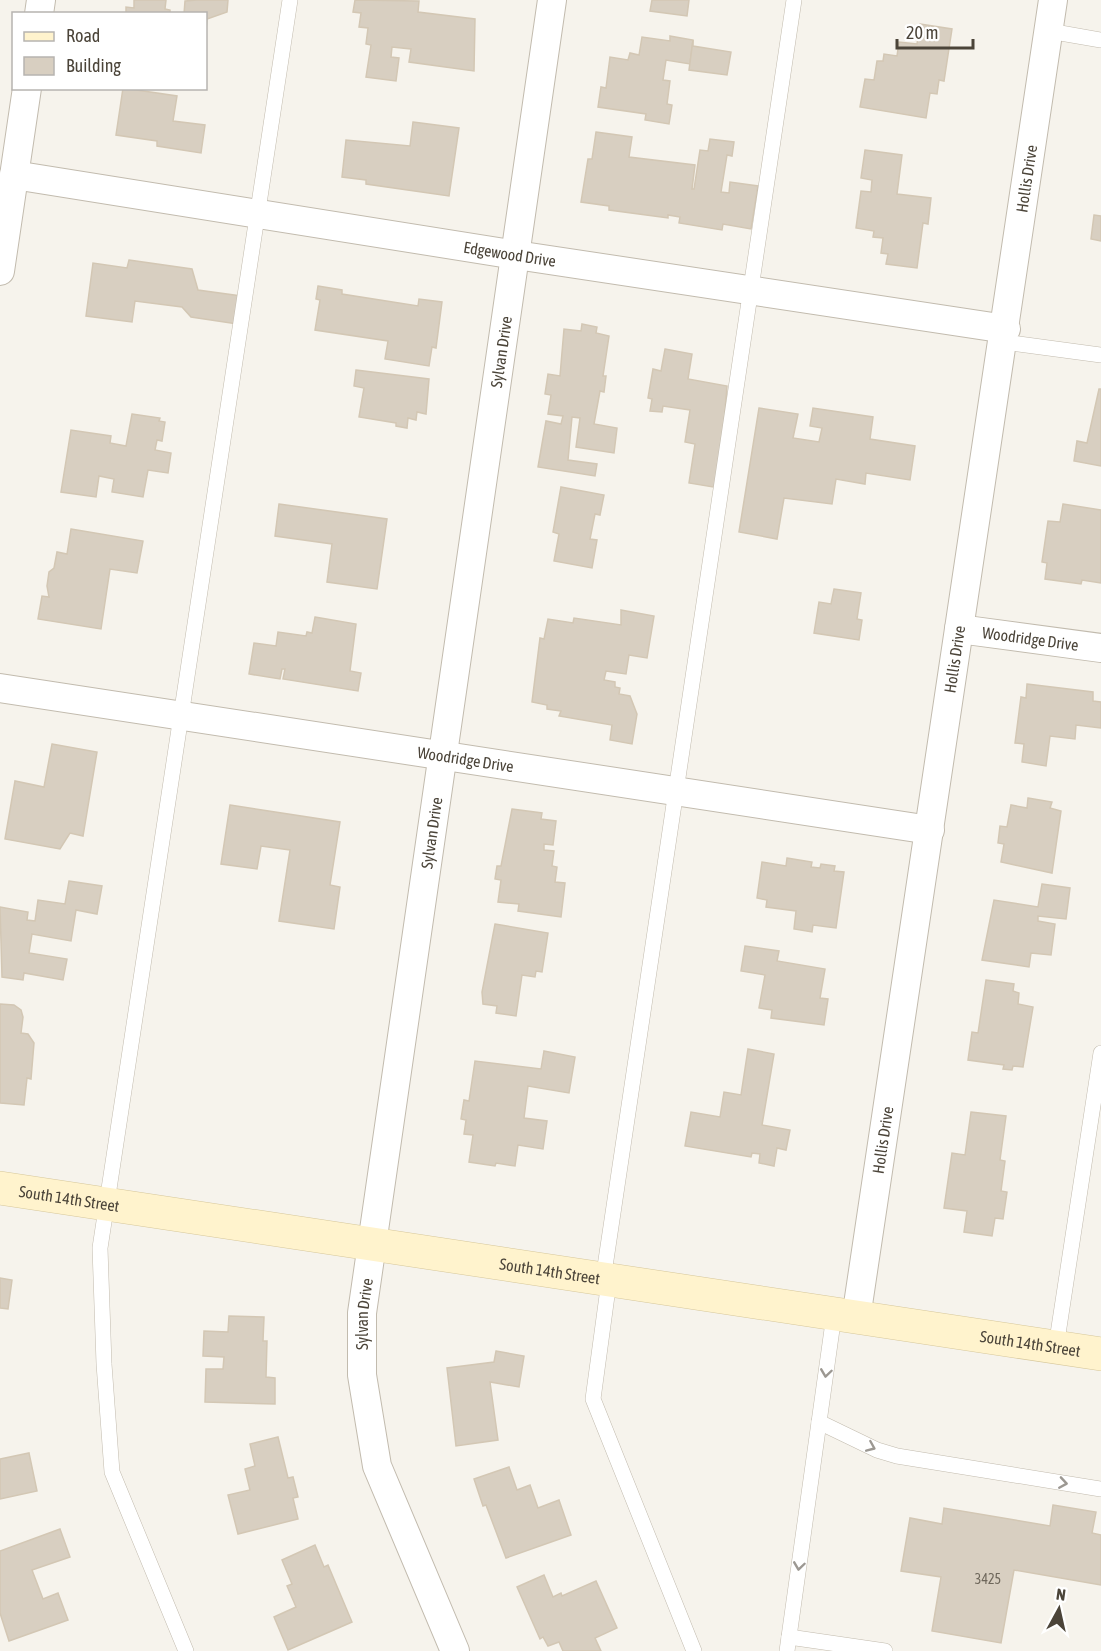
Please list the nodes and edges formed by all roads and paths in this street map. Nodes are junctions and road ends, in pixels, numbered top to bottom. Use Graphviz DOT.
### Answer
graph roads {
  1 [pos="290,0"];
  2 [pos="552,0"];
  3 [pos="794,0"];
  4 [pos="1053,0"];
  5 [pos="1049,31"];
  6 [pos="1101,40"];
  7 [pos="27,90"];
  8 [pos="14,175"];
  9 [pos="258,214"];
  10 [pos="516,255"];
  11 [pos="0,271"];
  12 [pos="752,290"];
  13 [pos="1005,335"];
  14 [pos="1101,355"];
  15 [pos="959,628"];
  16 [pos="1101,648"];
  17 [pos="0,688"];
  18 [pos="180,715"];
  19 [pos="445,755"];
  20 [pos="676,791"];
  21 [pos="930,830"];
  22 [pos="1101,1053"];
  23 [pos="0,1188"];
  24 [pos="107,1203"];
  25 [pos="371,1245"];
  26 [pos="606,1280"];
  27 [pos="845,1316"];
  28 [pos="1056,1347"];
  29 [pos="1101,1354"];
  30 [pos="819,1422"];
  31 [pos="1101,1489"];
  32 [pos="788,1644"];
  33 [pos="186,1651"];
  34 [pos="455,1651"];
  35 [pos="694,1651"];
  36 [pos="885,1651"];
  1 -- 9 [label="lane"];
  2 -- 10 [label="street, Sylvan Drive"];
  3 -- 12 [label="lane"];
  4 -- 5 [label="street, Hollis Drive"];
  5 -- 6 [label="lane"];
  5 -- 13 [label="street, Hollis Drive"];
  7 -- 8 [label="street"];
  8 -- 9 [label="street, Edgewood Drive"];
  8 -- 11 [label="street"];
  9 -- 10 [label="street, Edgewood Drive"];
  9 -- 18 [label="lane"];
  10 -- 12 [label="street, Edgewood Drive"];
  10 -- 19 [label="street, Sylvan Drive"];
  12 -- 13 [label="street, Edgewood Drive"];
  12 -- 20 [label="lane"];
  13 -- 14 [label="lane"];
  13 -- 15 [label="street, Hollis Drive"];
  15 -- 16 [label="street, Woodridge Drive"];
  15 -- 21 [label="street, Hollis Drive"];
  17 -- 18 [label="street, Woodridge Drive"];
  18 -- 19 [label="street, Woodridge Drive"];
  18 -- 24 [label="lane"];
  19 -- 20 [label="street, Woodridge Drive"];
  19 -- 25 [label="street, Sylvan Drive"];
  20 -- 21 [label="street, Woodridge Drive"];
  20 -- 26 [label="lane"];
  21 -- 27 [label="street, Hollis Drive"];
  22 -- 28 [label="lane"];
  23 -- 24 [label="main road, South 14th Street"];
  24 -- 25 [label="main road, South 14th Street"];
  24 -- 33 [label="lane"];
  25 -- 26 [label="main road, South 14th Street"];
  25 -- 34 [label="street, Sylvan Drive"];
  26 -- 27 [label="main road, South 14th Street"];
  26 -- 35 [label="lane"];
  27 -- 28 [label="main road, South 14th Street"];
  27 -- 30 [label="lane, one-way"];
  28 -- 29 [label="main road, South 14th Street"];
  30 -- 31 [label="lane, one-way"];
  30 -- 32 [label="lane, one-way"];
  32 -- 36 [label="lane"];
}
